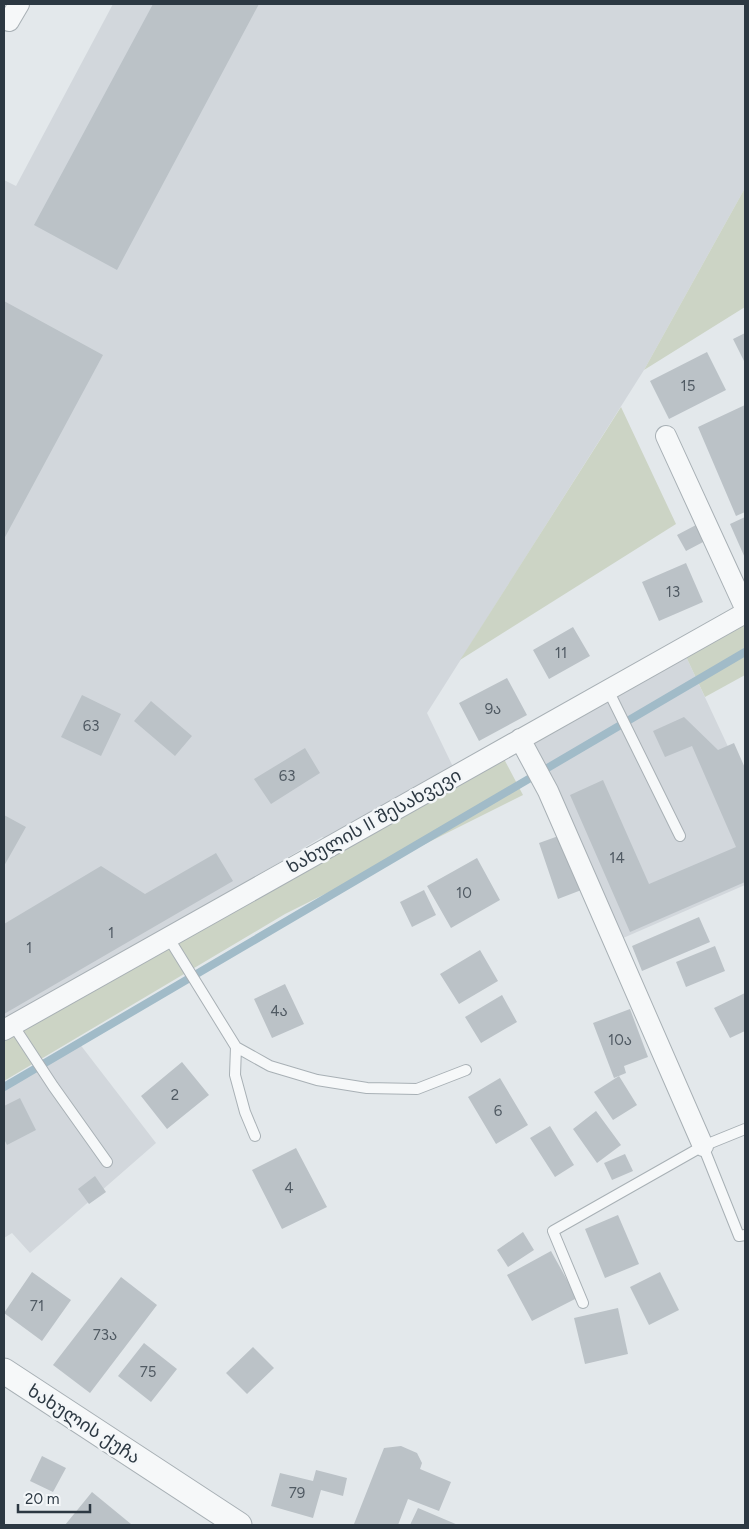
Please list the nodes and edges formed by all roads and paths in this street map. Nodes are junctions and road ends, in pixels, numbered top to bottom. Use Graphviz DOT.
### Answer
graph roads {
  1 [pos="19,4"];
  2 [pos="4,18"];
  3 [pos="666,436"];
  4 [pos="745,608"];
  5 [pos="745,613"];
  6 [pos="608,690"];
  7 [pos="520,739"];
  8 [pos="680,836"];
  9 [pos="168,937"];
  10 [pos="8,1028"];
  11 [pos="236,1047"];
  12 [pos="466,1070"];
  13 [pos="745,1129"];
  14 [pos="255,1136"];
  15 [pos="703,1146"];
  16 [pos="107,1162"];
  17 [pos="745,1235"];
  18 [pos="582,1303"];
  19 [pos="4,1371"];
  20 [pos="239,1525"];
  1 -- 2 [label="street"];
  3 -- 4 [label="street"];
  5 -- 6 [label="street, ხახულის II შესახვევი"];
  6 -- 7 [label="street, ხახულის II შესახვევი"];
  6 -- 8 [label="lane"];
  7 -- 9 [label="street, ხახულის II შესახვევი"];
  7 -- 15 [label="street"];
  9 -- 10 [label="street, ხახულის II შესახვევი"];
  9 -- 11 [label="lane"];
  10 -- 16 [label="lane"];
  11 -- 12 [label="lane"];
  11 -- 14 [label="lane"];
  13 -- 15 [label="lane"];
  15 -- 17 [label="lane"];
  15 -- 18 [label="lane"];
  19 -- 20 [label="street, ხახულის ქუჩა"];
}
